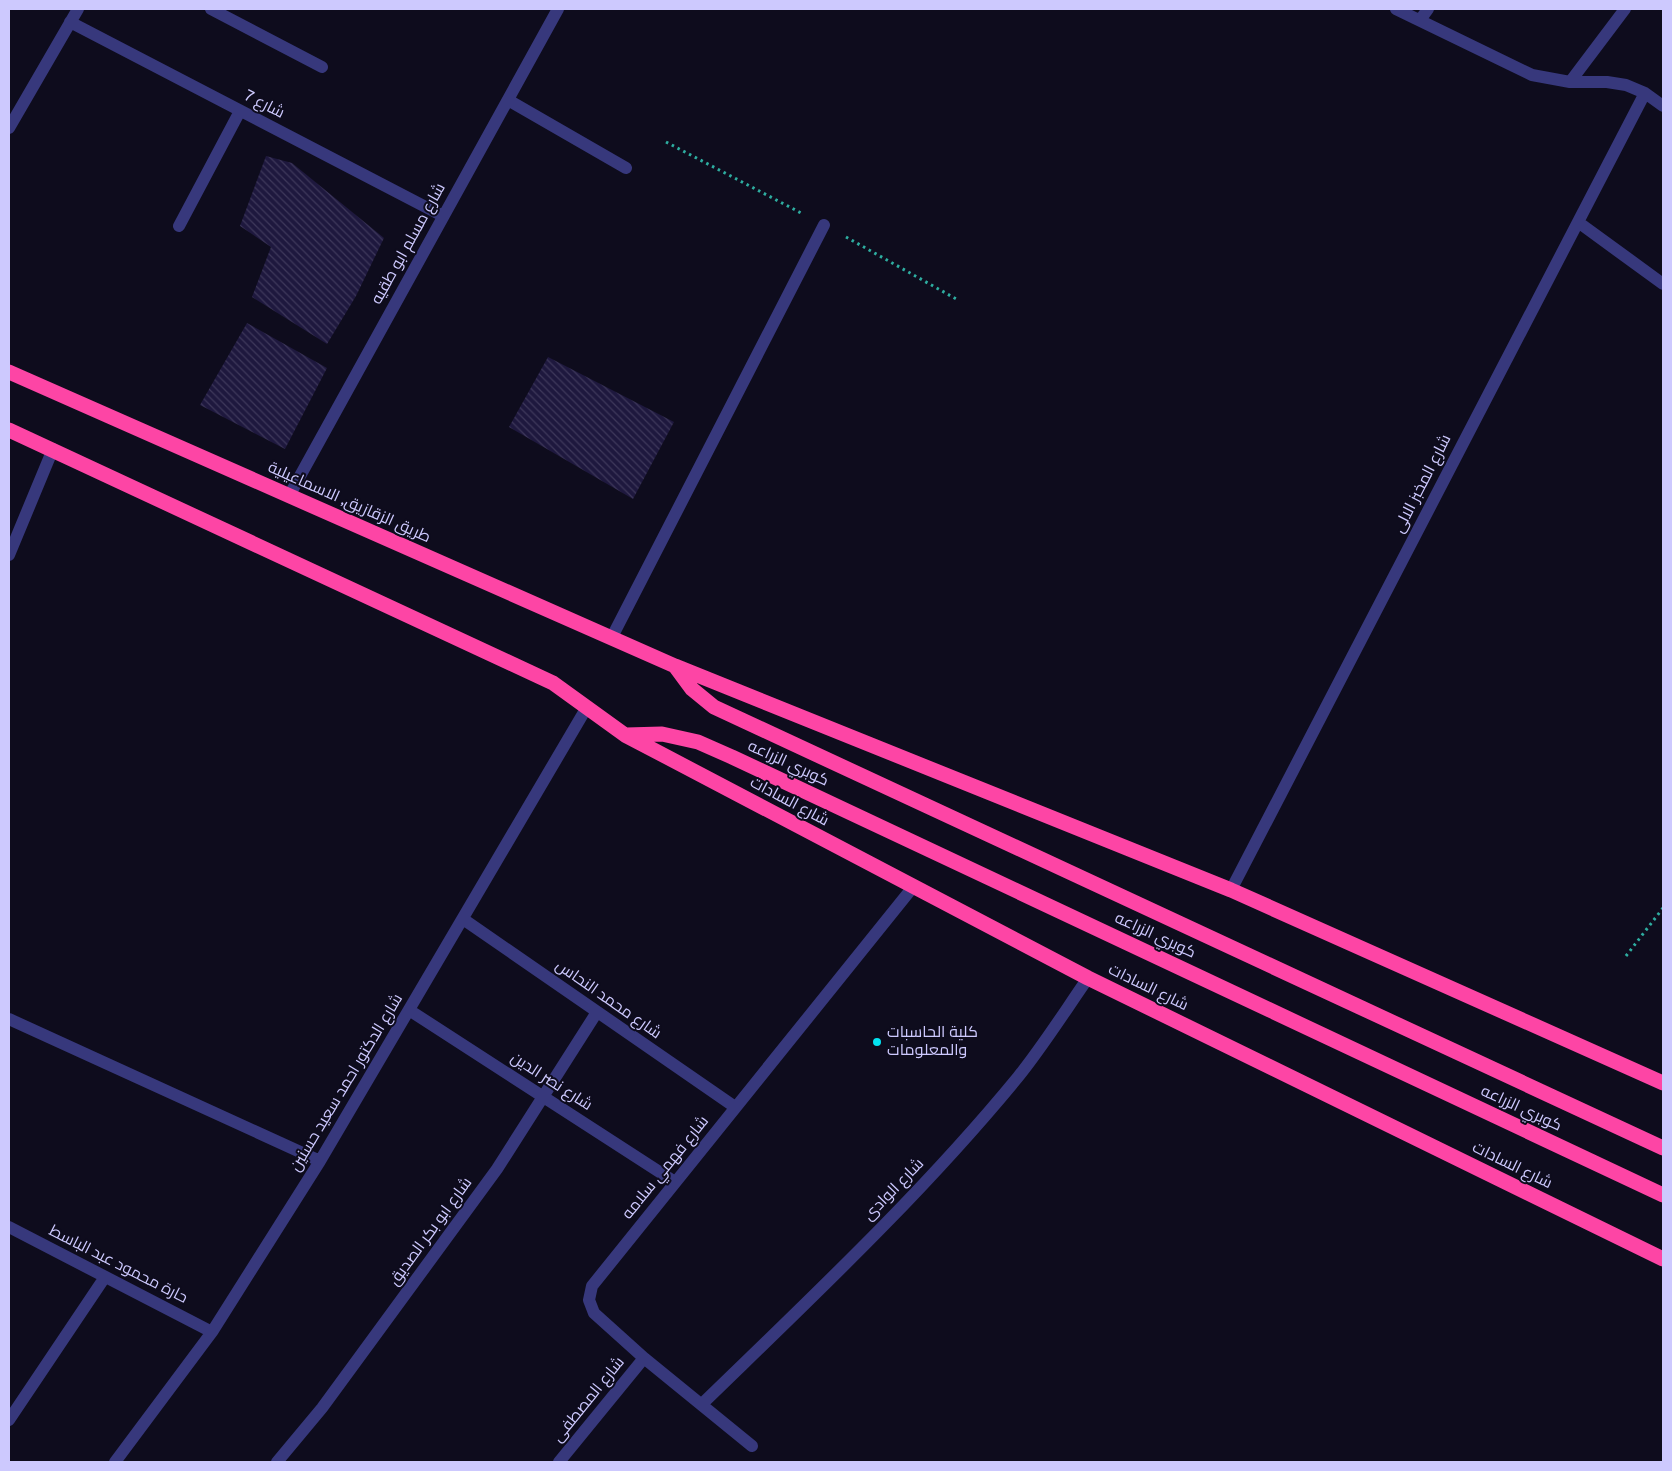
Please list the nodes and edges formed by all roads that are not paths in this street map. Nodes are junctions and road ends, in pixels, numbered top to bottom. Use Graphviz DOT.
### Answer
graph roads {
  1 [pos="78,9"];
  2 [pos="211,9"];
  3 [pos="558,9"];
  4 [pos="1396,9"];
  5 [pos="1428,9"];
  6 [pos="1625,9"];
  7 [pos="1420,20"];
  8 [pos="70,22"];
  9 [pos="322,67"];
  10 [pos="1570,82"];
  11 [pos="1645,93"];
  12 [pos="508,100"];
  13 [pos="1663,106"];
  14 [pos="240,111"];
  15 [pos="9,128"];
  16 [pos="626,168"];
  17 [pos="443,216"];
  18 [pos="1578,222"];
  19 [pos="824,225"];
  20 [pos="179,226"];
  21 [pos="1663,284"];
  22 [pos="9,372"];
  23 [pos="9,430"];
  24 [pos="53,449"];
  25 [pos="289,496"];
  26 [pos="9,555"];
  27 [pos="612,637"];
  28 [pos="675,666"];
  29 [pos="587,707"];
  30 [pos="625,735"];
  31 [pos="913,887"];
  32 [pos="1230,890"];
  33 [pos="463,919"];
  34 [pos="1088,978"];
  35 [pos="409,1010"];
  36 [pos="597,1012"];
  37 [pos="9,1019"];
  38 [pos="1663,1083"];
  39 [pos="543,1097"];
  40 [pos="735,1107"];
  41 [pos="1663,1148"];
  42 [pos="320,1161"];
  43 [pos="675,1182"];
  44 [pos="1663,1195"];
  45 [pos="9,1227"];
  46 [pos="1663,1259"];
  47 [pos="105,1277"];
  48 [pos="212,1332"];
  49 [pos="644,1358"];
  50 [pos="702,1404"];
  51 [pos="9,1420"];
  52 [pos="752,1446"];
  53 [pos="115,1462"];
  54 [pos="277,1462"];
  55 [pos="559,1462"];
  1 -- 8 [label="street"];
  2 -- 9 [label="street"];
  3 -- 12 [label="street, شارع مسلم ابو طقيه"];
  4 -- 7 [label="street"];
  5 -- 7 [label="street"];
  6 -- 10 [label="street"];
  7 -- 10 [label="street"];
  8 -- 14 [label="street, شارع 7"];
  8 -- 15 [label="street"];
  10 -- 11 [label="street"];
  11 -- 13 [label="street"];
  11 -- 18 [label="street, شارع المخبز الالى"];
  12 -- 16 [label="street"];
  12 -- 17 [label="street, شارع مسلم ابو طقيه"];
  14 -- 17 [label="street, شارع 7"];
  14 -- 20 [label="street"];
  17 -- 25 [label="street, شارع مسلم ابو طقيه"];
  18 -- 21 [label="street"];
  18 -- 32 [label="street, شارع المخبز الالى"];
  19 -- 27 [label="street"];
  22 -- 25 [label="highway, طريق الزقازيق, الاسماعيلية"];
  23 -- 24 [label="highway"];
  24 -- 26 [label="street"];
  24 -- 29 [label="highway"];
  25 -- 27 [label="highway, طريق الزقازيق, الاسماعيلية"];
  27 -- 28 [label="highway, طريق الزقازيق, الاسماعيلية"];
  28 -- 32 [label="highway"];
  28 -- 41 [label="highway, كوبري الزراعه"];
  29 -- 30 [label="highway"];
  29 -- 33 [label="street, شارع الدكتور احمد سعيد حسنين"];
  30 -- 31 [label="highway, شارع السادات"];
  30 -- 44 [label="highway, كوبري الزراعه"];
  31 -- 34 [label="highway, شارع السادات"];
  31 -- 40 [label="street, شارع فهمي سلامه"];
  32 -- 38 [label="highway"];
  33 -- 35 [label="street, شارع الدكتور احمد سعيد حسنين"];
  33 -- 36 [label="street, شارع محمد النحاس"];
  34 -- 46 [label="highway, شارع السادات"];
  34 -- 50 [label="street, شارع الوادى"];
  35 -- 39 [label="street, شارع نصر الدين"];
  35 -- 42 [label="street, شارع الدكتور احمد سعيد حسنين"];
  36 -- 39 [label="street, شارع ابو بكر الصديق"];
  36 -- 40 [label="street, شارع محمد النحاس"];
  37 -- 42 [label="street"];
  39 -- 43 [label="street, شارع نصر الدين"];
  39 -- 54 [label="street, شارع ابو بكر الصديق"];
  40 -- 43 [label="street, شارع فهمي سلامه"];
  42 -- 48 [label="street, شارع الدكتور احمد سعيد حسنين"];
  43 -- 49 [label="street, شارع فهمي سلامه"];
  45 -- 47 [label="street, حارة محمود عبد الباسط"];
  47 -- 48 [label="street, حارة محمود عبد الباسط"];
  47 -- 51 [label="street"];
  48 -- 53 [label="street, شارع الدكتور احمد سعيد حسنين"];
  49 -- 50 [label="street, شارع فهمي سلامه"];
  49 -- 55 [label="street, شارع المصطفى"];
  50 -- 52 [label="street, شارع فهمي سلامه"];
}
